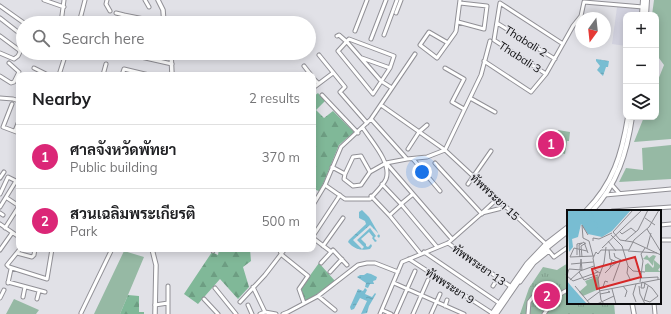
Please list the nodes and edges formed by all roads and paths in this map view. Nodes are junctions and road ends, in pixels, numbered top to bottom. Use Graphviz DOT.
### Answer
graph roads {
  1 [pos="44,0"];
  2 [pos="64,0"];
  3 [pos="84,0"];
  4 [pos="106,0"];
  5 [pos="145,0"];
  6 [pos="158,0"];
  7 [pos="367,0"];
  8 [pos="386,0"];
  9 [pos="397,0"];
  10 [pos="402,0"];
  11 [pos="643,0"];
  12 [pos="647,0"];
  13 [pos="460,2"];
  14 [pos="0,6"];
  15 [pos="149,6"];
  16 [pos="64,7"];
  17 [pos="643,7"];
  18 [pos="110,12"];
  19 [pos="642,12"];
  20 [pos="646,12"];
  21 [pos="116,13"];
  22 [pos="396,14"];
  23 [pos="124,15"];
  24 [pos="62,16"];
  25 [pos="80,16"];
  26 [pos="129,16"];
  27 [pos="163,16"];
  28 [pos="16,17"];
  29 [pos="0,18"];
  30 [pos="458,22"];
  31 [pos="497,23"];
  32 [pos="16,31"];
  33 [pos="356,31"];
  34 [pos="384,34"];
  35 [pos="0,36"];
  36 [pos="337,36"];
  37 [pos="371,39"];
  38 [pos="492,41"];
  39 [pos="347,42"];
  40 [pos="448,43"];
  41 [pos="563,44"];
  42 [pos="16,48"];
  43 [pos="0,53"];
  44 [pos="415,54"];
  45 [pos="319,55"];
  46 [pos="16,58"];
  47 [pos="362,58"];
  48 [pos="555,59"];
  49 [pos="64,60"];
  50 [pos="154,60"];
  51 [pos="172,60"];
  52 [pos="484,61"];
  53 [pos="9,63"];
  54 [pos="106,64"];
  55 [pos="172,64"];
  56 [pos="304,66"];
  57 [pos="34,68"];
  58 [pos="390,68"];
  59 [pos="445,68"];
  60 [pos="20,72"];
  61 [pos="42,72"];
  62 [pos="60,72"];
  63 [pos="104,72"];
  64 [pos="123,72"];
  65 [pos="135,72"];
  66 [pos="172,72"];
  67 [pos="308,72"];
  68 [pos="333,73"];
  69 [pos="546,74"];
  70 [pos="0,76"];
  71 [pos="16,79"];
  72 [pos="381,81"];
  73 [pos="318,83"];
  74 [pos="316,86"];
  75 [pos="392,88"];
  76 [pos="322,95"];
  77 [pos="0,98"];
  78 [pos="470,98"];
  79 [pos="16,100"];
  80 [pos="12,104"];
  81 [pos="381,105"];
  82 [pos="464,108"];
  83 [pos="495,112"];
  84 [pos="371,120"];
  85 [pos="628,120"];
  86 [pos="631,120"];
  87 [pos="367,123"];
  88 [pos="427,125"];
  89 [pos="363,128"];
  90 [pos="16,132"];
  91 [pos="419,132"];
  92 [pos="358,133"];
  93 [pos="408,149"];
  94 [pos="445,150"];
  95 [pos="491,151"];
  96 [pos="407,159"];
  97 [pos="413,159"];
  98 [pos="386,163"];
  99 [pos="435,163"];
  100 [pos="619,164"];
  101 [pos="332,167"];
  102 [pos="4,172"];
  103 [pos="370,172"];
  104 [pos="344,174"];
  105 [pos="473,177"];
  106 [pos="0,178"];
  107 [pos="16,180"];
  108 [pos="16,184"];
  109 [pos="382,184"];
  110 [pos="468,184"];
  111 [pos="325,185"];
  112 [pos="612,185"];
  113 [pos="671,189"];
  114 [pos="440,191"];
  115 [pos="620,193"];
  116 [pos="0,194"];
  117 [pos="413,194"];
  118 [pos="340,195"];
  119 [pos="605,195"];
  120 [pos="372,196"];
  121 [pos="7,198"];
  122 [pos="497,199"];
  123 [pos="316,200"];
  124 [pos="16,204"];
  125 [pos="401,204"];
  126 [pos="506,207"];
  127 [pos="671,207"];
  128 [pos="0,208"];
  129 [pos="593,208"];
  130 [pos="627,210"];
  131 [pos="16,211"];
  132 [pos="482,213"];
  133 [pos="390,215"];
  134 [pos="343,218"];
  135 [pos="0,224"];
  136 [pos="5,228"];
  137 [pos="567,228"];
  138 [pos="316,232"];
  139 [pos="567,232"];
  140 [pos="12,233"];
  141 [pos="16,235"];
  142 [pos="452,239"];
  143 [pos="316,240"];
  144 [pos="448,243"];
  145 [pos="323,246"];
  146 [pos="437,247"];
  147 [pos="548,248"];
  148 [pos="567,248"];
  149 [pos="0,250"];
  150 [pos="330,251"];
  151 [pos="34,252"];
  152 [pos="52,252"];
  153 [pos="111,252"];
  154 [pos="154,252"];
  155 [pos="280,252"];
  156 [pos="284,252"];
  157 [pos="17,253"];
  158 [pos="422,253"];
  159 [pos="282,255"];
  160 [pos="408,258"];
  161 [pos="342,259"];
  162 [pos="321,263"];
  163 [pos="347,265"];
  164 [pos="11,269"];
  165 [pos="415,271"];
  166 [pos="330,272"];
  167 [pos="398,272"];
  168 [pos="498,278"];
  169 [pos="428,280"];
  170 [pos="394,283"];
  171 [pos="168,286"];
  172 [pos="493,286"];
  173 [pos="510,286"];
  174 [pos="25,287"];
  175 [pos="253,287"];
  176 [pos="216,288"];
  177 [pos="407,289"];
  178 [pos="4,290"];
  179 [pos="567,290"];
  180 [pos="39,291"];
  181 [pos="45,292"];
  182 [pos="440,294"];
  183 [pos="318,296"];
  184 [pos="422,296"];
  185 [pos="23,297"];
  186 [pos="533,297"];
  187 [pos="0,298"];
  188 [pos="37,299"];
  189 [pos="204,299"];
  190 [pos="447,300"];
  191 [pos="240,302"];
  192 [pos="436,302"];
  193 [pos="304,303"];
  194 [pos="499,303"];
  195 [pos="168,304"];
  196 [pos="632,304"];
  197 [pos="654,304"];
  198 [pos="155,305"];
  199 [pos="248,305"];
  200 [pos="445,306"];
  201 [pos="528,306"];
  202 [pos="335,310"];
  203 [pos="382,310"];
  204 [pos="265,312"];
  205 [pos="81,313"];
  206 [pos="290,313"];
  207 [pos="155,314"];
  208 [pos="168,314"];
  209 [pos="218,314"];
  210 [pos="236,314"];
  211 [pos="252,314"];
  212 [pos="260,314"];
  213 [pos="276,314"];
  214 [pos="283,314"];
  215 [pos="380,314"];
  216 [pos="391,314"];
  217 [pos="396,314"];
  218 [pos="413,314"];
  219 [pos="431,314"];
  220 [pos="464,314"];
  221 [pos="494,314"];
  222 [pos="525,314"];
  223 [pos="528,314"];
  224 [pos="544,314"];
  225 [pos="634,314"];
  226 [pos="655,314"];
  1 -- 16 [label="street"];
  2 -- 16 [label="street"];
  3 -- 25 [label="street"];
  4 -- 18 [label="street"];
  5 -- 15 [label="street"];
  6 -- 27 [label="street"];
  7 -- 33 [label="street"];
  8 -- 37 [label="street"];
  9 -- 34 [label="street"];
  10 -- 22 [label="street"];
  11 -- 17 [label="main road"];
  12 -- 20 [label="main road"];
  13 -- 30 [label="street"];
  13 -- 30 [label="street"];
  14 -- 28 [label="street"];
  16 -- 24 [label="street"];
  17 -- 19 [label="main road"];
  17 -- 41 [label="street"];
  21 -- 23 [label="street"];
  23 -- 26 [label="street"];
  29 -- 32 [label="street"];
  30 -- 40 [label="street"];
  31 -- 38 [label="street"];
  31 -- 41 [label="street"];
  31 -- 48 [label="street, Thabali 2"];
  35 -- 42 [label="street"];
  36 -- 39 [label="street"];
  38 -- 52 [label="street"];
  38 -- 69 [label="street, Thabali 3"];
  39 -- 47 [label="street"];
  39 -- 58 [label="street"];
  39 -- 72 [label="street"];
  40 -- 40 [label="street"];
  41 -- 48 [label="street"];
  43 -- 46 [label="street"];
  44 -- 75 [label="street"];
  45 -- 68 [label="street"];
  47 -- 58 [label="street"];
  47 -- 72 [label="street"];
  48 -- 69 [label="street"];
  49 -- 62 [label="street"];
  50 -- 55 [label="street"];
  51 -- 55 [label="street"];
  52 -- 69 [label="street"];
  52 -- 78 [label="street"];
  53 -- 60 [label="street"];
  54 -- 63 [label="street"];
  55 -- 66 [label="street"];
  56 -- 67 [label="street"];
  57 -- 61 [label="street"];
  58 -- 72 [label="street"];
  59 -- 82 [label="street"];
  64 -- 65 [label="street"];
  68 -- 73 [label="street"];
  68 -- 87 [label="street"];
  70 -- 71 [label="street"];
  72 -- 75 [label="street"];
  73 -- 74 [label="street"];
  75 -- 81 [label="street"];
  76 -- 92 [label="street"];
  77 -- 79 [label="street"];
  78 -- 82 [label="street"];
  78 -- 83 [label="street"];
  80 -- 90 [label="street"];
  81 -- 84 [label="street"];
  81 -- 91 [label="street, ทัพพระยา 15"];
  82 -- 94 [label="street"];
  84 -- 87 [label="street"];
  84 -- 96 [label="street"];
  85 -- 100 [label="main road"];
  86 -- 100 [label="main road"];
  87 -- 89 [label="street"];
  88 -- 91 [label="street"];
  89 -- 92 [label="street"];
  89 -- 98 [label="street"];
  91 -- 93 [label="street"];
  91 -- 94 [label="street, ทัพพระยา 15"];
  92 -- 101 [label="street"];
  94 -- 97 [label="street"];
  94 -- 105 [label="street, ทัพพระยา 15"];
  95 -- 105 [label="street"];
  96 -- 97 [label="street"];
  96 -- 98 [label="street"];
  97 -- 114 [label="street"];
  98 -- 103 [label="street"];
  98 -- 109 [label="street"];
  98 -- 117 [label="street"];
  99 -- 132 [label="street"];
  100 -- 112 [label="main road"];
  100 -- 129 [label="main road"];
  101 -- 104 [label="street"];
  101 -- 111 [label="street"];
  102 -- 106 [label="street"];
  103 -- 104 [label="street"];
  103 -- 104 [label="street"];
  105 -- 110 [label="street"];
  105 -- 122 [label="street, ทัพพระยา 15"];
  107 -- 116 [label="street"];
  108 -- 121 [label="street"];
  109 -- 120 [label="street"];
  109 -- 125 [label="street"];
  111 -- 118 [label="street"];
  111 -- 123 [label="street"];
  112 -- 115 [label="street"];
  112 -- 119 [label="main road"];
  113 -- 115 [label="street"];
  115 -- 119 [label="street"];
  117 -- 125 [label="street"];
  117 -- 142 [label="street"];
  118 -- 120 [label="street"];
  118 -- 138 [label="street"];
  119 -- 129 [label="main road"];
  120 -- 133 [label="street"];
  121 -- 124 [label="street"];
  121 -- 128 [label="street"];
  122 -- 126 [label="street, ทัพพระยา 15"];
  122 -- 132 [label="street"];
  125 -- 133 [label="street"];
  125 -- 146 [label="street"];
  126 -- 132 [label="street"];
  126 -- 147 [label="street, ทัพพระยา 15"];
  127 -- 130 [label="street"];
  131 -- 136 [label="street"];
  132 -- 142 [label="street"];
  133 -- 158 [label="street"];
  134 -- 145 [label="street"];
  135 -- 136 [label="street"];
  136 -- 140 [label="street"];
  137 -- 147 [label="main road"];
  139 -- 147 [label="main road"];
  140 -- 141 [label="street"];
  140 -- 149 [label="street"];
  142 -- 144 [label="street"];
  143 -- 145 [label="street"];
  144 -- 146 [label="street"];
  144 -- 168 [label="street, ทัพพระยา 13"];
  145 -- 150 [label="street"];
  146 -- 158 [label="street"];
  147 -- 148 [label="street"];
  147 -- 173 [label="main road"];
  147 -- 221 [label="main road"];
  150 -- 161 [label="street"];
  150 -- 162 [label="street"];
  151 -- 157 [label="street"];
  152 -- 164 [label="street"];
  153 -- 205 [label="street"];
  154 -- 198 [label="street"];
  155 -- 159 [label="street"];
  156 -- 159 [label="street"];
  157 -- 164 [label="street"];
  158 -- 160 [label="street"];
  158 -- 194 [label="street"];
  159 -- 175 [label="street"];
  159 -- 193 [label="street"];
  160 -- 167 [label="street"];
  160 -- 221 [label="street, ทัพพระยา 9"];
  161 -- 163 [label="street"];
  161 -- 166 [label="street"];
  164 -- 174 [label="street"];
  165 -- 177 [label="street"];
  167 -- 170 [label="street"];
  167 -- 183 [label="street"];
  168 -- 172 [label="street"];
  168 -- 173 [label="street, ทัพพระยา 13"];
  169 -- 184 [label="street"];
  170 -- 177 [label="street"];
  170 -- 203 [label="street"];
  171 -- 195 [label="street"];
  173 -- 194 [label="main road"];
  174 -- 180 [label="street"];
  174 -- 185 [label="street"];
  175 -- 191 [label="street"];
  175 -- 204 [label="street"];
  176 -- 210 [label="street"];
  177 -- 184 [label="street"];
  177 -- 217 [label="street"];
  178 -- 187 [label="street"];
  179 -- 224 [label="street"];
  180 -- 181 [label="street"];
  180 -- 188 [label="street"];
  182 -- 192 [label="street"];
  183 -- 193 [label="street"];
  183 -- 202 [label="street"];
  184 -- 192 [label="street"];
  184 -- 218 [label="street"];
  186 -- 201 [label="street"];
  189 -- 209 [label="street"];
  190 -- 200 [label="street"];
  192 -- 200 [label="street"];
  192 -- 219 [label="street"];
  193 -- 206 [label="street"];
  194 -- 221 [label="main road"];
  195 -- 198 [label="street"];
  195 -- 208 [label="street"];
  196 -- 225 [label="street"];
  197 -- 226 [label="street"];
  198 -- 207 [label="street"];
  199 -- 211 [label="street"];
  200 -- 220 [label="street"];
  201 -- 222 [label="street"];
  201 -- 223 [label="street"];
  203 -- 215 [label="street"];
  203 -- 216 [label="street"];
  204 -- 212 [label="street"];
  204 -- 213 [label="street"];
  206 -- 214 [label="street"];
}
